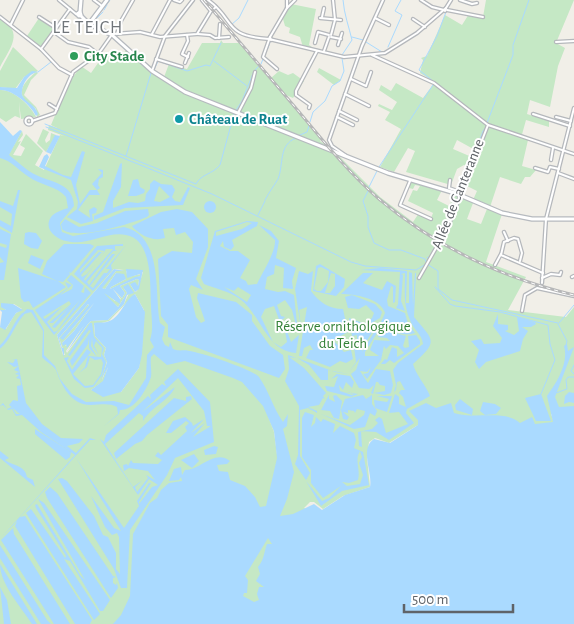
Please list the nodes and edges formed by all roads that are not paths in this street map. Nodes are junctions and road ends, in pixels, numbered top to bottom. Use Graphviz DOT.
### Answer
graph roads {
  1 [pos="23,0"];
  2 [pos="58,0"];
  3 [pos="81,0"];
  4 [pos="94,0"];
  5 [pos="107,0"];
  6 [pos="133,0"];
  7 [pos="170,0"];
  8 [pos="174,0"];
  9 [pos="182,0"];
  10 [pos="193,0"];
  11 [pos="202,0"];
  12 [pos="208,0"];
  13 [pos="287,0"];
  14 [pos="295,0"];
  15 [pos="333,0"];
  16 [pos="383,0"];
  17 [pos="421,0"];
  18 [pos="450,0"];
  19 [pos="460,0"];
  20 [pos="476,2"];
  21 [pos="102,6"];
  22 [pos="216,7"];
  23 [pos="287,8"];
  24 [pos="324,8"];
  25 [pos="70,9"];
  26 [pos="446,10"];
  27 [pos="211,11"];
  28 [pos="79,14"];
  29 [pos="0,17"];
  30 [pos="39,17"];
  31 [pos="483,17"];
  32 [pos="375,18"];
  33 [pos="413,19"];
  34 [pos="335,20"];
  35 [pos="341,20"];
  36 [pos="12,24"];
  37 [pos="88,24"];
  38 [pos="218,25"];
  39 [pos="389,25"];
  40 [pos="426,27"];
  41 [pos="56,28"];
  42 [pos="54,32"];
  43 [pos="342,33"];
  44 [pos="117,34"];
  45 [pos="152,34"];
  46 [pos="198,34"];
  47 [pos="111,35"];
  48 [pos="187,35"];
  49 [pos="165,36"];
  50 [pos="330,36"];
  51 [pos="219,38"];
  52 [pos="229,38"];
  53 [pos="270,39"];
  54 [pos="341,39"];
  55 [pos="556,42"];
  56 [pos="574,42"];
  57 [pos="315,43"];
  58 [pos="338,45"];
  59 [pos="42,49"];
  60 [pos="317,51"];
  61 [pos="324,52"];
  62 [pos="189,53"];
  63 [pos="98,54"];
  64 [pos="372,55"];
  65 [pos="358,57"];
  66 [pos="188,58"];
  67 [pos="156,59"];
  68 [pos="185,63"];
  69 [pos="182,67"];
  70 [pos="277,69"];
  71 [pos="152,71"];
  72 [pos="255,72"];
  73 [pos="371,72"];
  74 [pos="72,75"];
  75 [pos="351,79"];
  76 [pos="345,94"];
  77 [pos="49,104"];
  78 [pos="369,106"];
  79 [pos="308,108"];
  80 [pos="574,108"];
  81 [pos="57,109"];
  82 [pos="339,111"];
  83 [pos="238,113"];
  84 [pos="533,114"];
  85 [pos="337,117"];
  86 [pos="556,117"];
  87 [pos="573,117"];
  88 [pos="357,120"];
  89 [pos="32,121"];
  90 [pos="571,121"];
  91 [pos="353,125"];
  92 [pos="488,125"];
  93 [pos="570,126"];
  94 [pos="553,148"];
  95 [pos="336,150"];
  96 [pos="564,151"];
  97 [pos="574,154"];
  98 [pos="550,160"];
  99 [pos="535,168"];
  100 [pos="560,168"];
  101 [pos="558,173"];
  102 [pos="410,179"];
  103 [pos="574,179"];
  104 [pos="450,180"];
  105 [pos="448,189"];
  106 [pos="460,194"];
  107 [pos="431,219"];
  108 [pos="546,219"];
  109 [pos="573,219"];
  110 [pos="504,232"];
  111 [pos="508,241"];
  112 [pos="501,254"];
  113 [pos="520,261"];
  114 [pos="495,265"];
  115 [pos="562,272"];
  116 [pos="543,273"];
  117 [pos="420,278"];
  118 [pos="542,278"];
  119 [pos="542,283"];
  120 [pos="574,296"];
  121 [pos="522,310"];
  1 -- 36 [label="street"];
  2 -- 25 [label="street"];
  3 -- 28 [label="main road"];
  4 -- 21 [label="street"];
  5 -- 21 [label="main road"];
  6 -- 44 [label="street"];
  7 -- 45 [label="street"];
  8 -- 9 [label="street"];
  10 -- 49 [label="street"];
  11 -- 27 [label="street"];
  12 -- 22 [label="street"];
  13 -- 23 [label="street"];
  14 -- 23 [label="street"];
  15 -- 34 [label="street"];
  16 -- 32 [label="street"];
  17 -- 26 [label="street"];
  18 -- 26 [label="street"];
  19 -- 20 [label="street"];
  21 -- 37 [label="main road"];
  22 -- 27 [label="street"];
  22 -- 53 [label="street"];
  23 -- 53 [label="street"];
  24 -- 34 [label="street"];
  25 -- 28 [label="street"];
  25 -- 41 [label="street"];
  26 -- 31 [label="street"];
  26 -- 40 [label="street"];
  27 -- 46 [label="street"];
  28 -- 37 [label="main road"];
  29 -- 36 [label="street"];
  30 -- 41 [label="street"];
  32 -- 39 [label="street"];
  32 -- 65 [label="street"];
  33 -- 40 [label="street"];
  34 -- 35 [label="street"];
  34 -- 50 [label="street"];
  36 -- 59 [label="street"];
  37 -- 47 [label="main road"];
  38 -- 51 [label="street"];
  40 -- 64 [label="street"];
  41 -- 42 [label="street"];
  42 -- 59 [label="street"];
  42 -- 63 [label="street"];
  43 -- 54 [label="street"];
  44 -- 45 [label="street"];
  44 -- 47 [label="street"];
  45 -- 49 [label="street"];
  46 -- 48 [label="street"];
  46 -- 51 [label="street"];
  47 -- 63 [label="street"];
  47 -- 71 [label="main road"];
  48 -- 49 [label="street"];
  48 -- 66 [label="street"];
  49 -- 67 [label="street"];
  50 -- 54 [label="street"];
  50 -- 57 [label="street"];
  50 -- 61 [label="street"];
  51 -- 52 [label="street"];
  53 -- 60 [label="street"];
  53 -- 70 [label="street"];
  54 -- 58 [label="street"];
  55 -- 56 [label="street"];
  59 -- 74 [label="street"];
  60 -- 61 [label="street"];
  60 -- 79 [label="street"];
  61 -- 65 [label="street"];
  62 -- 66 [label="street"];
  63 -- 74 [label="street"];
  64 -- 65 [label="street"];
  64 -- 92 [label="street"];
  65 -- 75 [label="street"];
  66 -- 68 [label="street"];
  67 -- 69 [label="street"];
  67 -- 71 [label="street"];
  71 -- 83 [label="main road"];
  72 -- 83 [label="street"];
  73 -- 75 [label="street"];
  74 -- 81 [label="street"];
  75 -- 76 [label="street"];
  76 -- 78 [label="street"];
  76 -- 82 [label="street"];
  77 -- 81 [label="street"];
  80 -- 87 [label="street"];
  81 -- 89 [label="street"];
  82 -- 85 [label="street"];
  82 -- 88 [label="street"];
  83 -- 95 [label="main road"];
  84 -- 93 [label="street"];
  85 -- 91 [label="street"];
  85 -- 95 [label="street"];
  86 -- 90 [label="street"];
  87 -- 90 [label="street"];
  90 -- 93 [label="street"];
  92 -- 94 [label="street"];
  92 -- 106 [label="street, Allée de Canteranne"];
  93 -- 96 [label="street"];
  94 -- 96 [label="street"];
  94 -- 98 [label="street"];
  95 -- 102 [label="main road"];
  96 -- 97 [label="street"];
  96 -- 100 [label="street"];
  99 -- 100 [label="street"];
  100 -- 101 [label="street"];
  101 -- 103 [label="street"];
  101 -- 108 [label="street"];
  102 -- 105 [label="main road"];
  102 -- 107 [label="street"];
  104 -- 105 [label="street"];
  105 -- 106 [label="main road"];
  106 -- 108 [label="main road"];
  106 -- 117 [label="street, Allée de Canteranne"];
  108 -- 109 [label="main road"];
  108 -- 116 [label="street"];
  110 -- 111 [label="street"];
  111 -- 112 [label="street"];
  111 -- 113 [label="street"];
  112 -- 113 [label="street"];
  112 -- 114 [label="street"];
  113 -- 116 [label="street"];
  115 -- 118 [label="street"];
  116 -- 118 [label="street"];
  118 -- 119 [label="street"];
  120 -- 121 [label="street"];
}
